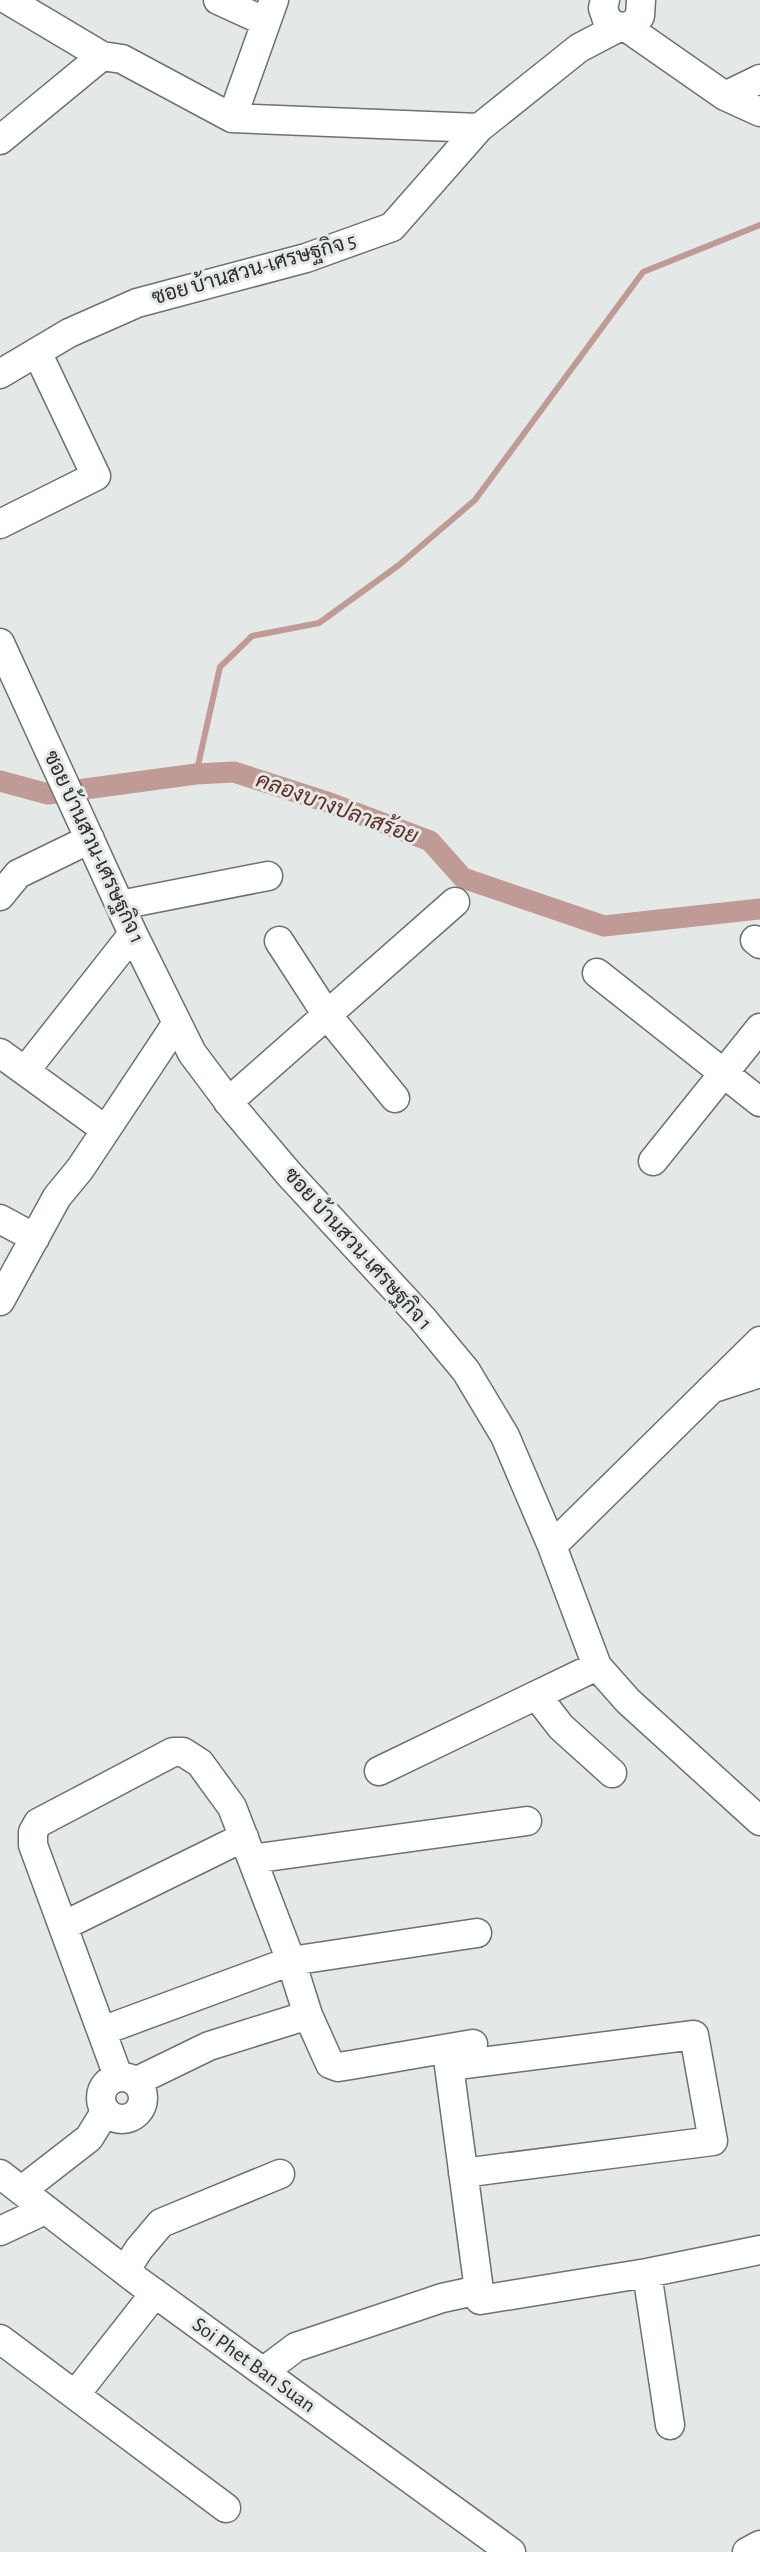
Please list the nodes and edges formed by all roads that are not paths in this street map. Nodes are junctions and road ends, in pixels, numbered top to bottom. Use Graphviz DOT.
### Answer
graph roads {
  1 [pos="8,0"];
  2 [pos="218,0"];
  3 [pos="604,1"];
  4 [pos="641,2"];
  5 [pos="270,11"];
  6 [pos="622,27"];
  7 [pos="579,48"];
  8 [pos="102,56"];
  9 [pos="683,64"];
  10 [pos="760,79"];
  11 [pos="725,96"];
  12 [pos="760,112"];
  13 [pos="232,118"];
  14 [pos="479,128"];
  15 [pos="0,140"];
  16 [pos="37,352"];
  17 [pos="0,374"];
  18 [pos="0,524"];
  19 [pos="0,642"];
  20 [pos="90,839"];
  21 [pos="268,876"];
  22 [pos="0,896"];
  23 [pos="455,902"];
  24 [pos="120,905"];
  25 [pos="133,934"];
  26 [pos="279,941"];
  27 [pos="597,973"];
  28 [pos="327,1015"];
  29 [pos="177,1023"];
  30 [pos="760,1028"];
  31 [pos="0,1053"];
  32 [pos="25,1071"];
  33 [pos="723,1072"];
  34 [pos="395,1098"];
  35 [pos="228,1102"];
  36 [pos="760,1102"];
  37 [pos="106,1130"];
  38 [pos="653,1161"];
  39 [pos="0,1219"];
  40 [pos="34,1238"];
  41 [pos="0,1301"];
  42 [pos="760,1341"];
  43 [pos="760,1373"];
  44 [pos="710,1390"];
  45 [pos="552,1546"];
  46 [pos="597,1666"];
  47 [pos="537,1696"];
  48 [pos="379,1771"];
  49 [pos="612,1773"];
  50 [pos="527,1821"];
  51 [pos="760,1821"];
  52 [pos="248,1848"];
  53 [pos="63,1926"];
  54 [pos="477,1932"];
  55 [pos="291,1961"];
  56 [pos="308,2015"];
  57 [pos="102,2031"];
  58 [pos="499,2040"];
  59 [pos="128,2079"];
  60 [pos="105,2112"];
  61 [pos="463,2173"];
  62 [pos="280,2174"];
  63 [pos="11,2182"];
  64 [pos="45,2210"];
  65 [pos="0,2231"];
  66 [pos="760,2250"];
  67 [pos="125,2271"];
  68 [pos="647,2273"];
  69 [pos="479,2290"];
  70 [pos="154,2293"];
  71 [pos="0,2339"];
  72 [pos="263,2372"];
  73 [pos="75,2395"];
  74 [pos="670,2426"];
  75 [pos="226,2508"];
  76 [pos="760,2545"];
  77 [pos="511,2552"];
  78 [pos="747,2552"];
  1 -- 8 [label="street"];
  2 -- 5 [label="street"];
  3 -- 6 [label="street"];
  3 -- 7 [label="street"];
  4 -- 6 [label="street"];
  4 -- 9 [label="street"];
  5 -- 13 [label="street"];
  6 -- 7 [label="street"];
  6 -- 9 [label="street"];
  7 -- 14 [label="street, ซอย บ้านสวน-เศรษฐกิจ 5"];
  8 -- 13 [label="street"];
  8 -- 15 [label="street"];
  9 -- 11 [label="street"];
  10 -- 11 [label="street"];
  11 -- 12 [label="street"];
  13 -- 14 [label="street"];
  14 -- 16 [label="street, ซอย บ้านสวน-เศรษฐกิจ 5"];
  16 -- 17 [label="street, ซอย บ้านสวน-เศรษฐกิจ 5"];
  16 -- 18 [label="street"];
  19 -- 20 [label="street, ซอย บ้านสวน-เศรษฐกิจ 1"];
  20 -- 22 [label="street"];
  20 -- 24 [label="street, ซอย บ้านสวน-เศรษฐกิจ 1"];
  21 -- 24 [label="street"];
  23 -- 28 [label="street"];
  24 -- 25 [label="street, ซอย บ้านสวน-เศรษฐกิจ 1"];
  25 -- 29 [label="street, ซอย บ้านสวน-เศรษฐกิจ 1"];
  25 -- 32 [label="street"];
  26 -- 28 [label="street"];
  27 -- 33 [label="street"];
  28 -- 34 [label="street"];
  28 -- 35 [label="street"];
  29 -- 35 [label="street, ซอย บ้านสวน-เศรษฐกิจ 1"];
  29 -- 37 [label="street"];
  30 -- 33 [label="street"];
  31 -- 32 [label="street"];
  32 -- 37 [label="street"];
  33 -- 36 [label="street"];
  33 -- 38 [label="street"];
  35 -- 45 [label="street, ซอย บ้านสวน-เศรษฐกิจ 1"];
  37 -- 40 [label="street"];
  39 -- 40 [label="street"];
  40 -- 41 [label="street"];
  42 -- 44 [label="street"];
  43 -- 44 [label="street"];
  44 -- 45 [label="street"];
  45 -- 46 [label="street, ซอย บ้านสวน-เศรษฐกิจ 1"];
  46 -- 47 [label="street"];
  46 -- 51 [label="street, ซอย บ้านสวน-เศรษฐกิจ 1"];
  47 -- 48 [label="street"];
  47 -- 49 [label="street"];
  50 -- 52 [label="street"];
  52 -- 53 [label="street"];
  52 -- 53 [label="street"];
  52 -- 55 [label="street"];
  53 -- 57 [label="street"];
  54 -- 55 [label="street"];
  55 -- 56 [label="street"];
  55 -- 57 [label="street"];
  56 -- 58 [label="street"];
  56 -- 59 [label="street"];
  57 -- 59 [label="street"];
  59 -- 60 [label="street"];
  59 -- 60 [label="street"];
  60 -- 63 [label="street"];
  61 -- 61 [label="street"];
  61 -- 69 [label="street"];
  62 -- 67 [label="street"];
  63 -- 64 [label="street, Soi Phet Ban Suan"];
  64 -- 65 [label="street"];
  64 -- 67 [label="street, Soi Phet Ban Suan"];
  66 -- 68 [label="street"];
  67 -- 70 [label="street, Soi Phet Ban Suan"];
  68 -- 69 [label="street"];
  68 -- 74 [label="street"];
  69 -- 72 [label="street"];
  70 -- 72 [label="street, Soi Phet Ban Suan"];
  70 -- 73 [label="street"];
  71 -- 73 [label="street"];
  72 -- 77 [label="street, Soi Phet Ban Suan"];
  73 -- 75 [label="street"];
  76 -- 78 [label="street"];
}
